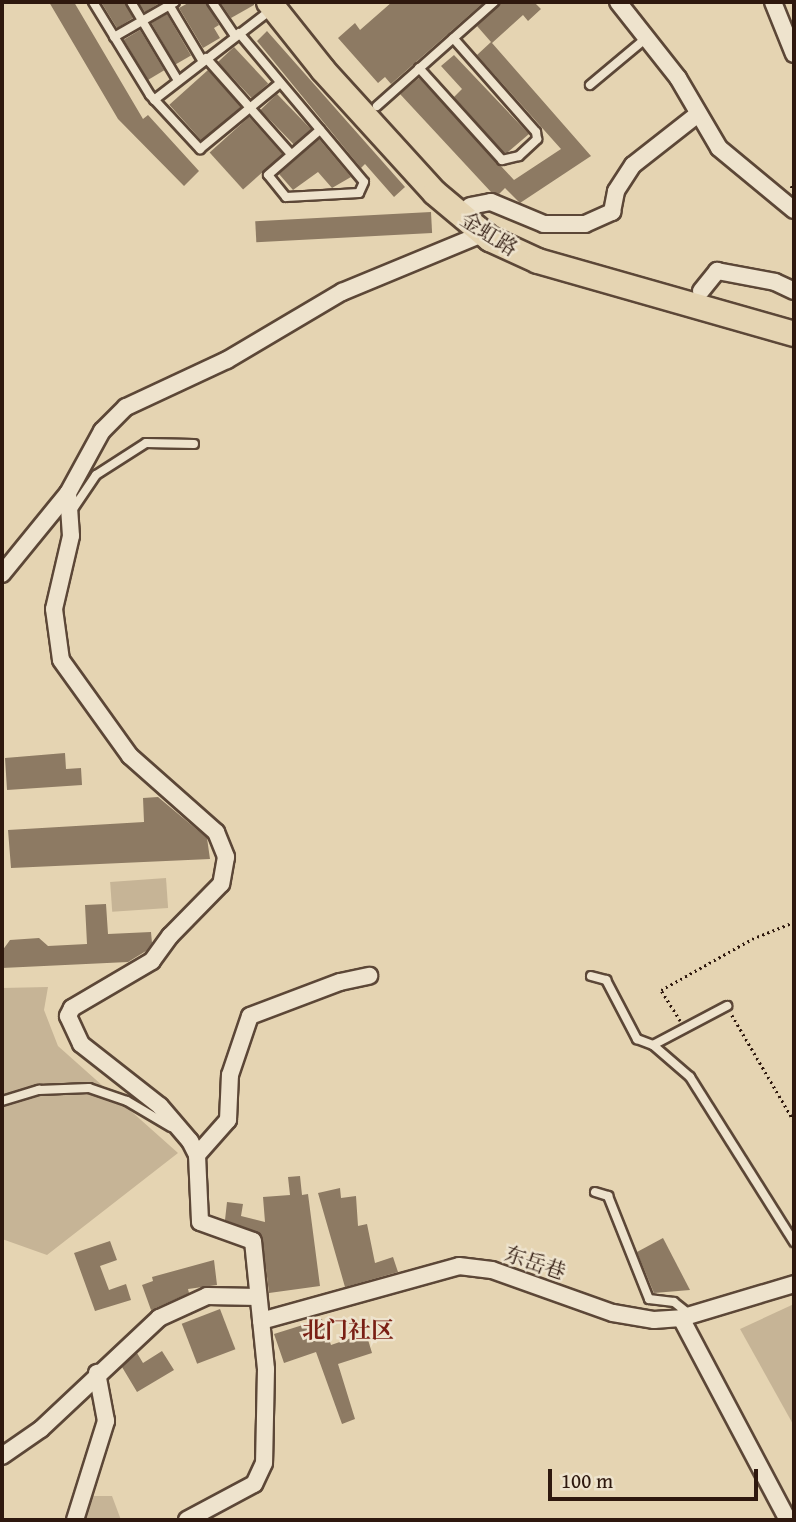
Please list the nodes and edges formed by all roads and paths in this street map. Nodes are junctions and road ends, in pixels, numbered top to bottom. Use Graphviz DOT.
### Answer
graph roads {
  1 [pos="93,2"];
  2 [pos="131,2"];
  3 [pos="212,2"];
  4 [pos="494,2"];
  5 [pos="618,2"];
  6 [pos="773,2"];
  7 [pos="171,3"];
  8 [pos="277,4"];
  9 [pos="142,21"];
  10 [pos="237,35"];
  11 [pos="114,37"];
  12 [pos="453,38"];
  13 [pos="645,38"];
  14 [pos="794,54"];
  15 [pos="204,59"];
  16 [pos="419,68"];
  17 [pos="177,79"];
  18 [pos="280,83"];
  19 [pos="590,85"];
  20 [pos="154,100"];
  21 [pos="377,106"];
  22 [pos="250,108"];
  23 [pos="698,114"];
  24 [pos="320,130"];
  25 [pos="291,154"];
  26 [pos="470,206"];
  27 [pos="794,210"];
  28 [pos="482,234"];
  29 [pos="701,291"];
  30 [pos="794,291"];
  31 [pos="794,317"];
  32 [pos="794,334"];
  33 [pos="194,444"];
  34 [pos="68,492"];
  35 [pos="70,519"];
  36 [pos="2,573"];
  37 [pos="794,922"];
  38 [pos="369,976"];
  39 [pos="591,976"];
  40 [pos="727,1006"];
  41 [pos="685,1030"];
  42 [pos="653,1045"];
  43 [pos="2,1101"];
  44 [pos="794,1121"];
  45 [pos="194,1148"];
  46 [pos="595,1192"];
  47 [pos="794,1242"];
  48 [pos="794,1284"];
  49 [pos="258,1297"];
  50 [pos="686,1316"];
  51 [pos="261,1321"];
  52 [pos="97,1373"];
  53 [pos="2,1455"];
  54 [pos="75,1520"];
  55 [pos="187,1520"];
  56 [pos="788,1520"];
  1 -- 11 [label="lane"];
  2 -- 9 [label="lane"];
  3 -- 10 [label="lane"];
  4 -- 12 [label="lane"];
  5 -- 13 [label="street"];
  6 -- 14 [label="street"];
  7 -- 9 [label="lane"];
  7 -- 15 [label="lane"];
  8 -- 10 [label="lane"];
  8 -- 21 [label="main road, 金虹路"];
  8 -- 28 [label="main road, 金虹路"];
  9 -- 11 [label="lane"];
  9 -- 17 [label="lane"];
  10 -- 15 [label="lane"];
  10 -- 18 [label="lane"];
  11 -- 20 [label="lane"];
  12 -- 16 [label="lane"];
  12 -- 16 [label="lane"];
  13 -- 19 [label="lane"];
  13 -- 23 [label="street"];
  15 -- 17 [label="lane"];
  15 -- 22 [label="lane"];
  16 -- 21 [label="lane"];
  17 -- 20 [label="lane"];
  18 -- 22 [label="lane"];
  18 -- 24 [label="lane"];
  20 -- 22 [label="lane"];
  21 -- 26 [label="main road, 金虹路"];
  22 -- 25 [label="lane"];
  23 -- 26 [label="street"];
  23 -- 27 [label="street"];
  24 -- 25 [label="lane"];
  24 -- 25 [label="lane"];
  26 -- 29 [label="main road, 金虹路"];
  28 -- 32 [label="main road, 金虹路"];
  28 -- 34 [label="street"];
  29 -- 30 [label="street"];
  29 -- 31 [label="main road, 金虹路"];
  33 -- 35 [label="lane"];
  34 -- 35 [label="street"];
  34 -- 36 [label="street"];
  35 -- 45 [label="street"];
  37 -- 41 [label="path"];
  38 -- 45 [label="street"];
  39 -- 42 [label="lane"];
  40 -- 41 [label="lane"];
  40 -- 44 [label="path"];
  41 -- 42 [label="lane"];
  42 -- 47 [label="lane"];
  43 -- 45 [label="lane"];
  45 -- 49 [label="street"];
  46 -- 50 [label="lane"];
  48 -- 50 [label="street, 东岳巷"];
  49 -- 51 [label="street"];
  49 -- 52 [label="street"];
  50 -- 51 [label="street, 东岳巷"];
  50 -- 56 [label="street"];
  51 -- 55 [label="street"];
  52 -- 53 [label="street"];
  52 -- 54 [label="street"];
}
